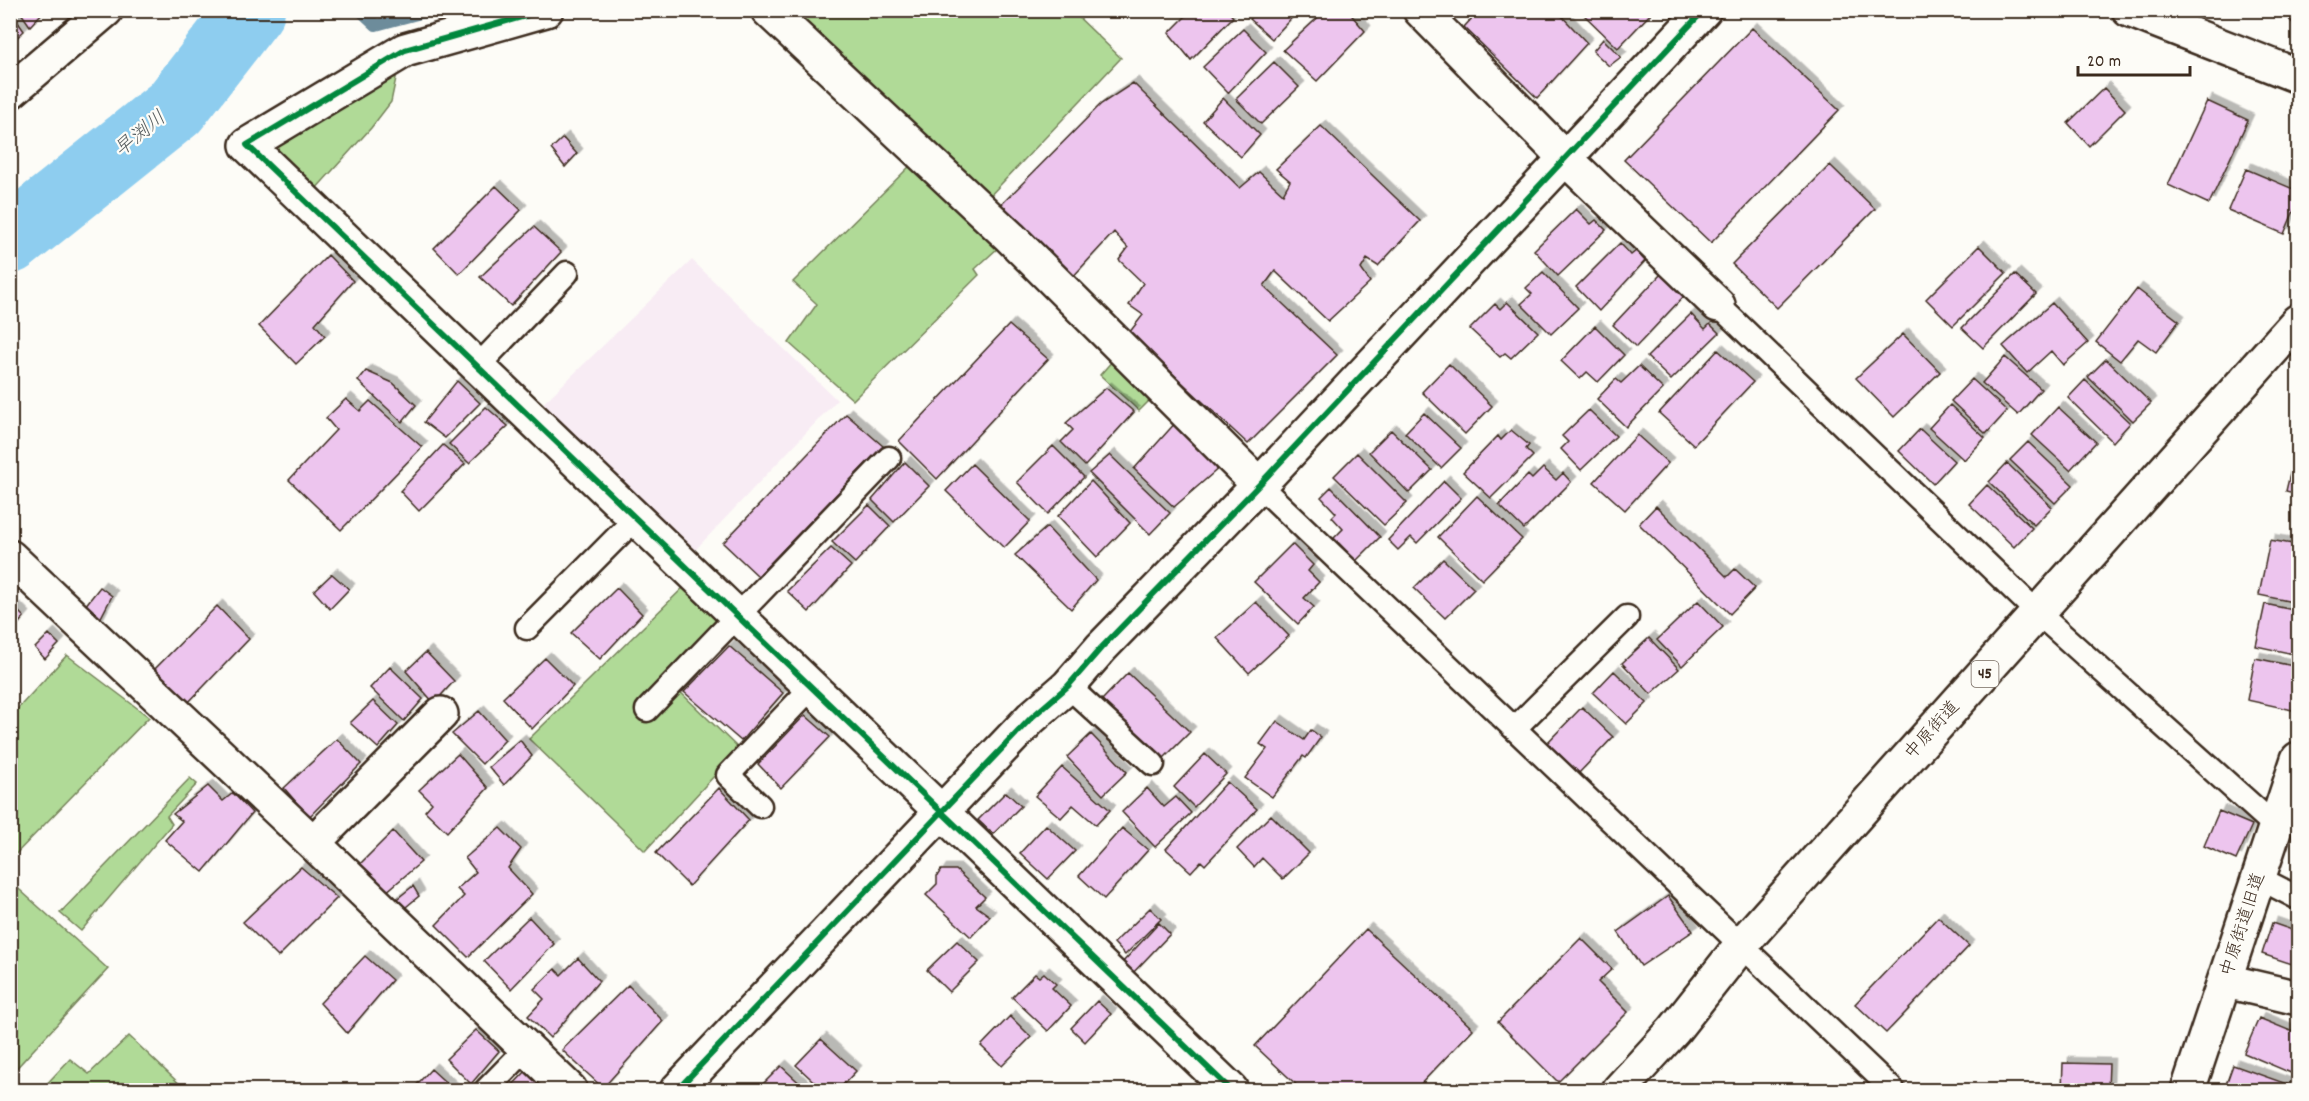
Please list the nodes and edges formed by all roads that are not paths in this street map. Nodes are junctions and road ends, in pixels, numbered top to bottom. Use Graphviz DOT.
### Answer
graph roads {
  1 [pos="106,10"];
  2 [pos="546,10"];
  3 [pos="768,10"];
  4 [pos="1420,10"];
  5 [pos="1704,10"];
  6 [pos="2129,10"];
  7 [pos="2298,76"];
  8 [pos="10,92"];
  9 [pos="1566,159"];
  10 [pos="567,273"];
  11 [pos="1718,305"];
  12 [pos="2298,321"];
  13 [pos="477,367"];
  14 [pos="889,458"];
  15 [pos="1259,485"];
  16 [pos="635,519"];
  17 [pos="10,557"];
  18 [pos="2039,614"];
  19 [pos="737,617"];
  20 [pos="1627,617"];
  21 [pos="527,628"];
  22 [pos="1068,686"];
  23 [pos="811,688"];
  24 [pos="647,710"];
  25 [pos="441,714"];
  26 [pos="1515,728"];
  27 [pos="2298,759"];
  28 [pos="1153,764"];
  29 [pos="760,807"];
  30 [pos="941,813"];
  31 [pos="2275,826"];
  32 [pos="313,843"];
  33 [pos="2259,878"];
  34 [pos="2298,898"];
  35 [pos="1741,945"];
  36 [pos="2226,981"];
  37 [pos="2298,998"];
  38 [pos="526,1049"];
  39 [pos="486,1090"];
  40 [pos="570,1090"];
  41 [pos="677,1090"];
  42 [pos="1231,1090"];
  43 [pos="1619,1090"];
  44 [pos="1893,1090"];
  45 [pos="2188,1090"];
  1 -- 8 [label="street"];
  2 -- 13 [label="street"];
  3 -- 15 [label="street"];
  4 -- 9 [label="street"];
  5 -- 9 [label="street"];
  6 -- 7 [label="street"];
  9 -- 11 [label="street"];
  9 -- 15 [label="street"];
  10 -- 13 [label="lane"];
  11 -- 18 [label="lane"];
  12 -- 18 [label="street, 中原街道 / 45"];
  13 -- 16 [label="street"];
  14 -- 19 [label="lane"];
  15 -- 22 [label="street"];
  15 -- 26 [label="lane"];
  16 -- 19 [label="street"];
  16 -- 21 [label="lane"];
  17 -- 32 [label="street"];
  18 -- 31 [label="lane"];
  18 -- 35 [label="street, 中原街道 / 45"];
  19 -- 23 [label="street"];
  19 -- 24 [label="lane"];
  20 -- 26 [label="lane"];
  22 -- 28 [label="lane"];
  22 -- 30 [label="street"];
  23 -- 29 [label="lane"];
  23 -- 30 [label="street"];
  25 -- 32 [label="street"];
  26 -- 35 [label="lane"];
  27 -- 31 [label="street, 中原街道旧道"];
  30 -- 41 [label="street"];
  30 -- 42 [label="street"];
  31 -- 33 [label="street, 中原街道旧道"];
  32 -- 38 [label="street"];
  33 -- 34 [label="lane"];
  33 -- 36 [label="street, 中原街道旧道"];
  35 -- 43 [label="street, 中原街道 / 45"];
  35 -- 44 [label="lane"];
  36 -- 37 [label="street"];
  36 -- 45 [label="street, 中原街道旧道"];
  38 -- 39 [label="lane"];
  38 -- 40 [label="street"];
}
